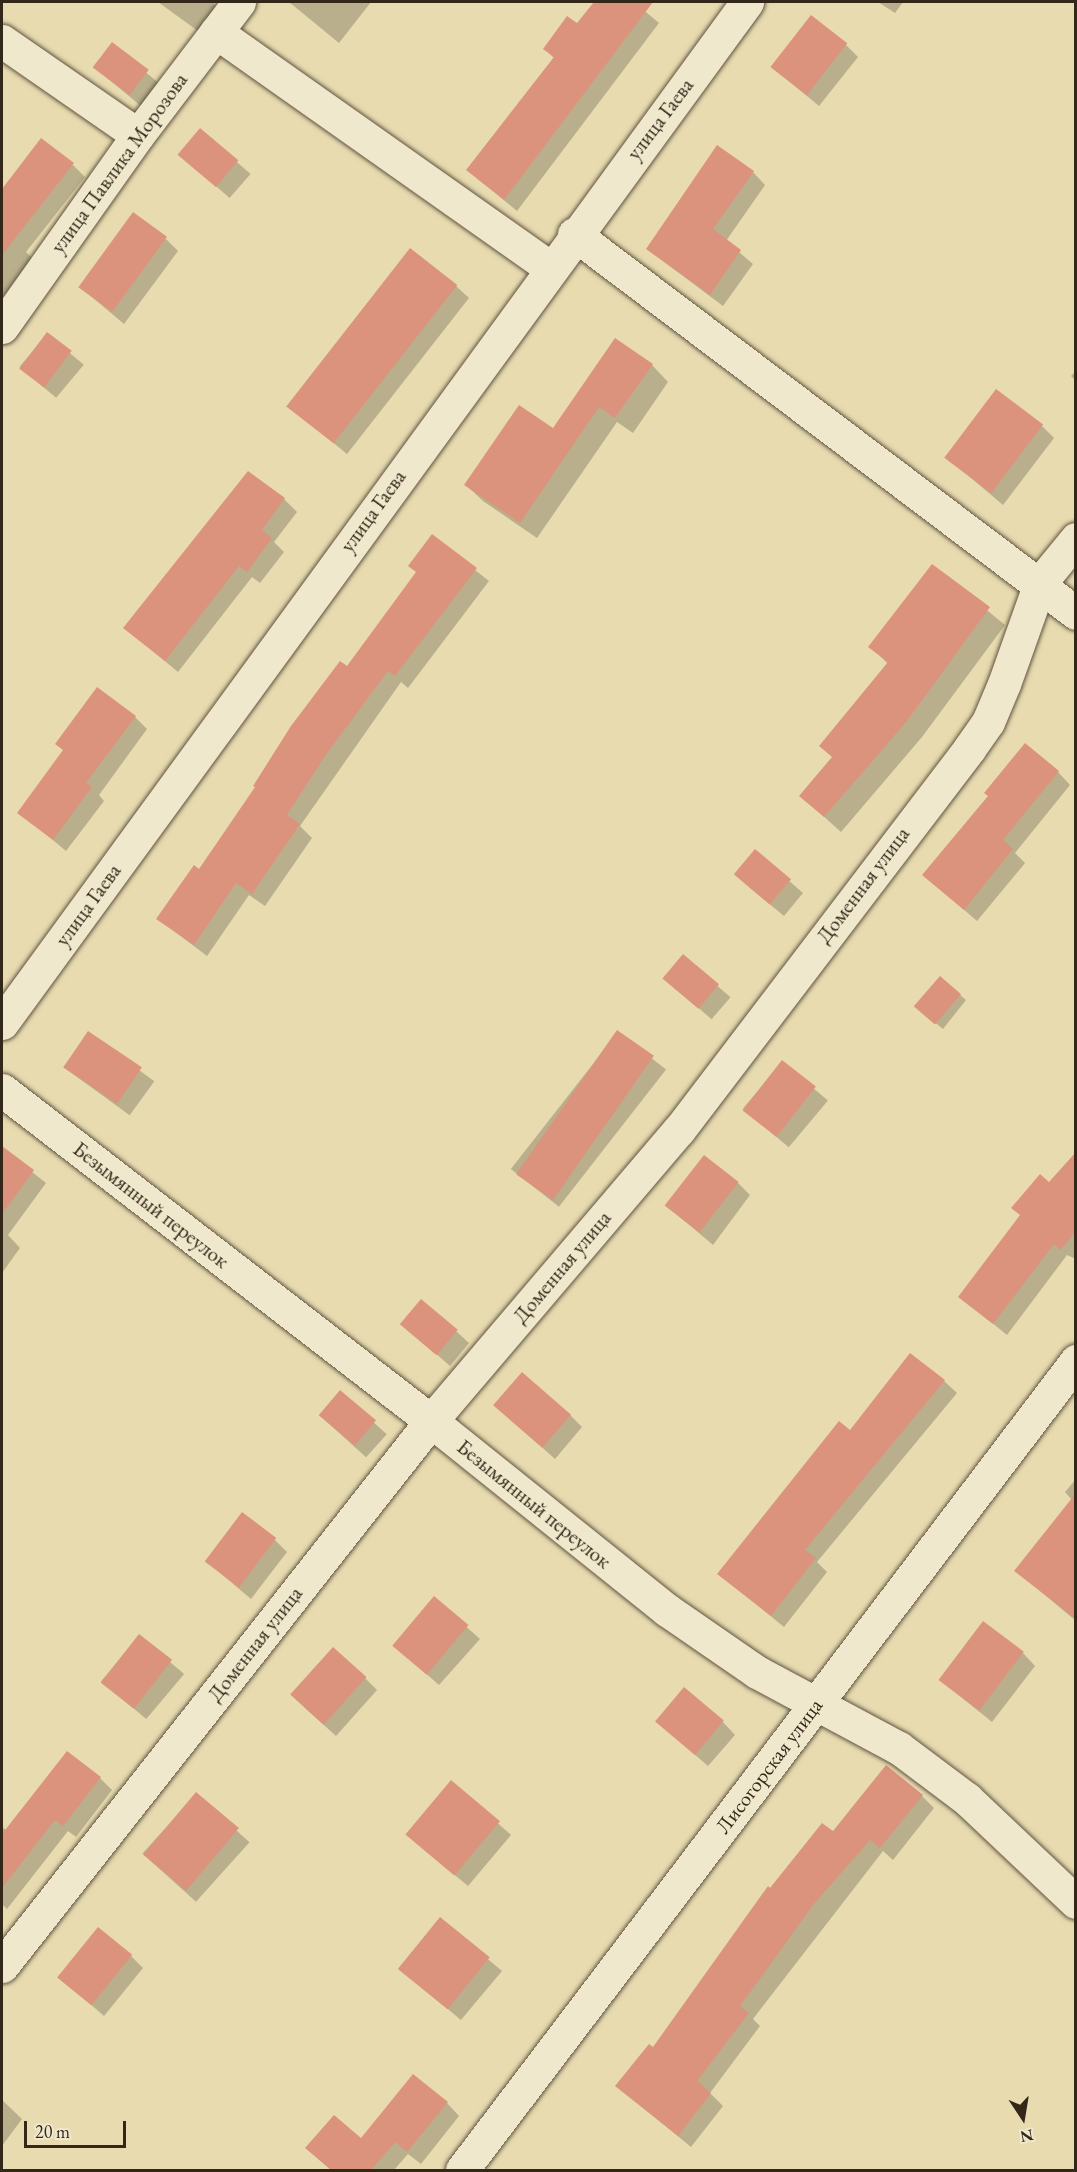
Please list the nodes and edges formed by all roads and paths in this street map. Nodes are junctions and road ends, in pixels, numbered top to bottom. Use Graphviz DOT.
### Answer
graph roads {
  1 [pos="239,2"];
  2 [pos="747,2"];
  3 [pos="216,32"];
  4 [pos="2,41"];
  5 [pos="138,135"];
  6 [pos="574,234"];
  7 [pos="550,268"];
  8 [pos="2,327"];
  9 [pos="1076,539"];
  10 [pos="1040,583"];
  11 [pos="1076,613"];
  12 [pos="2,1023"];
  13 [pos="2,1090"];
  14 [pos="1076,1361"];
  15 [pos="431,1421"];
  16 [pos="817,1702"];
  17 [pos="1076,1902"];
  18 [pos="2,1966"];
  19 [pos="462,2170"];
  1 -- 3 [label="street, улица Павлика Морозова"];
  2 -- 6 [label="street, улица Гаева"];
  3 -- 5 [label="street, улица Павлика Морозова"];
  3 -- 7 [label="street"];
  4 -- 5 [label="street"];
  5 -- 8 [label="street, улица Павлика Морозова"];
  6 -- 7 [label="street, улица Гаева"];
  6 -- 10 [label="street"];
  7 -- 12 [label="street, улица Гаева"];
  9 -- 10 [label="street, Доменная улица"];
  10 -- 11 [label="street"];
  10 -- 15 [label="street, Доменная улица"];
  13 -- 15 [label="street, Безымянный переулок"];
  14 -- 16 [label="street, Лисогорская улица"];
  15 -- 16 [label="street, Безымянный переулок"];
  15 -- 18 [label="street, Доменная улица"];
  16 -- 17 [label="street, Безымянный переулок"];
  16 -- 19 [label="street, Лисогорская улица"];
}
